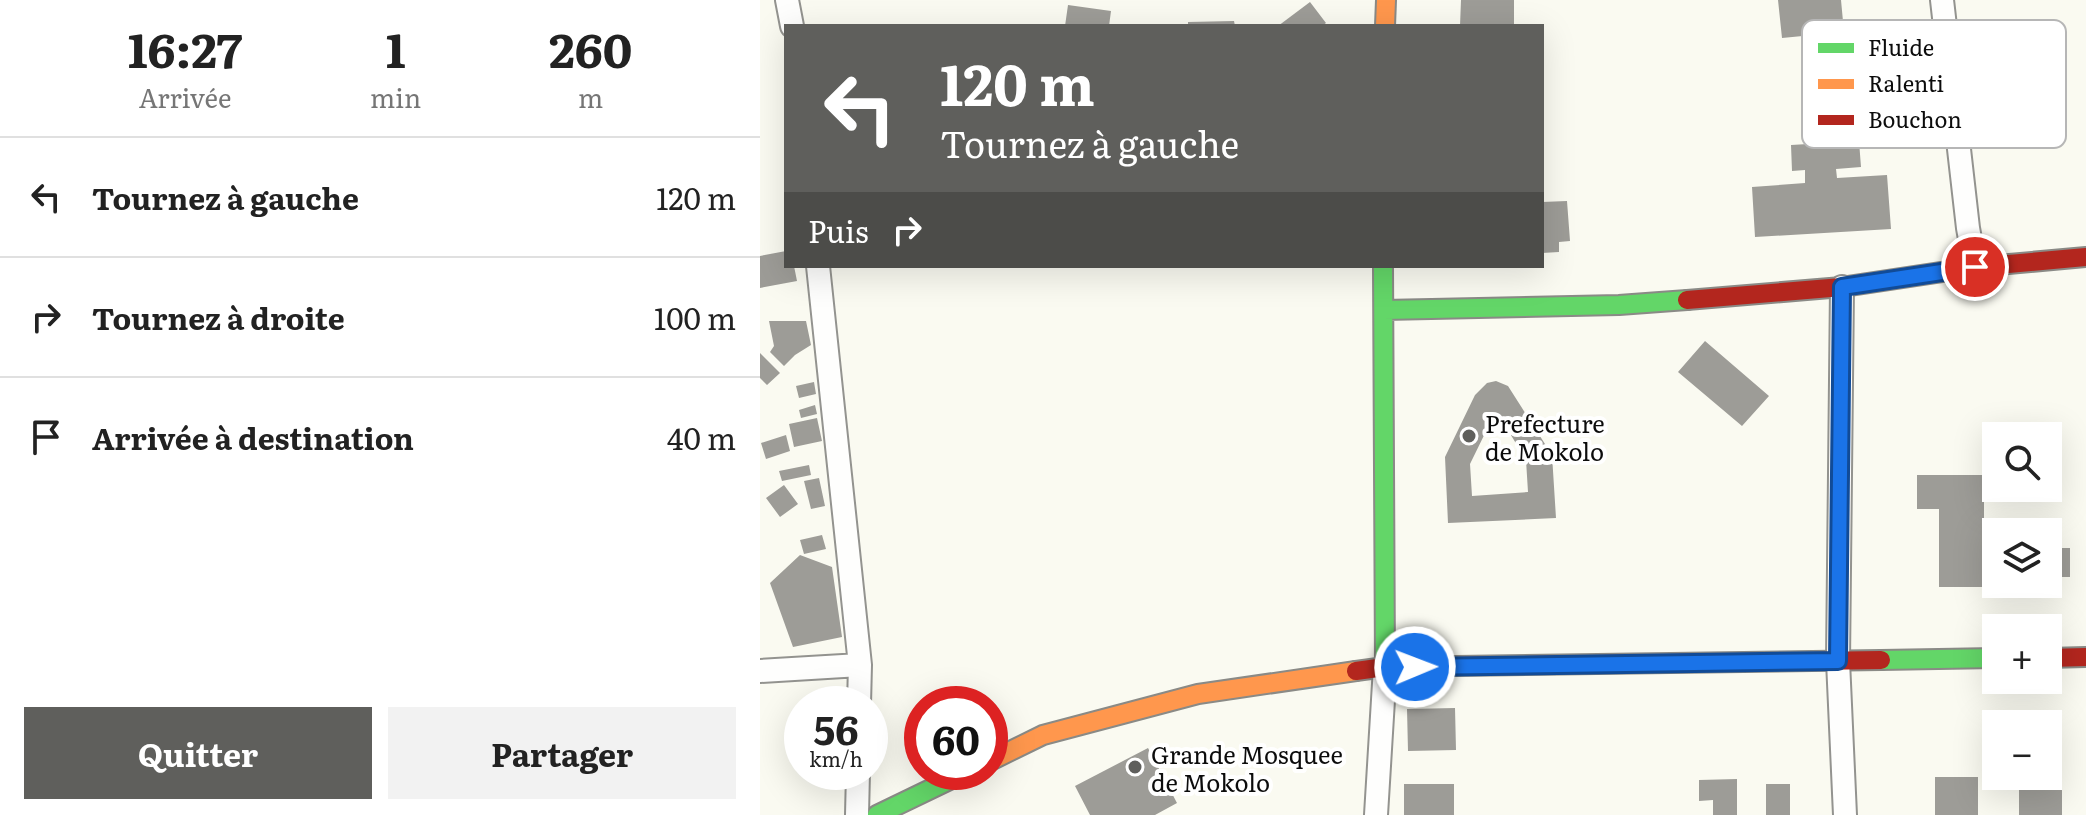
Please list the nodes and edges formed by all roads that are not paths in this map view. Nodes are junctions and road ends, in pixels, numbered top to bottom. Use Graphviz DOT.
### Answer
graph roads {
  1 [pos="787,0"];
  2 [pos="1386,0"];
  3 [pos="1942,0"];
  4 [pos="1944,20"];
  5 [pos="792,24"];
  6 [pos="1385,24"];
  7 [pos="1959,148"];
  8 [pos="2086,257"];
  9 [pos="1975,267"];
  10 [pos="818,268"];
  11 [pos="1383,268"];
  12 [pos="1842,287"];
  13 [pos="1384,310"];
  14 [pos="2086,657"];
  15 [pos="1982,658"];
  16 [pos="2062,658"];
  17 [pos="1838,661"];
  18 [pos="860,665"];
  19 [pos="1385,667"];
  20 [pos="760,671"];
  21 [pos="859,686"];
  22 [pos="1008,752"];
  23 [pos="858,790"];
  24 [pos="929,790"];
  25 [pos="857,815"];
  26 [pos="877,815"];
  27 [pos="1376,815"];
  28 [pos="1845,815"];
  1 -- 5 [label="street"];
  2 -- 6 [label="main road"];
  3 -- 4 [label="street"];
  7 -- 9 [label="street"];
  8 -- 9 [label="main road"];
  9 -- 12 [label="main road"];
  10 -- 18 [label="street"];
  11 -- 13 [label="main road"];
  12 -- 13 [label="main road"];
  12 -- 17 [label="street"];
  13 -- 19 [label="main road"];
  14 -- 16 [label="main road"];
  15 -- 17 [label="main road"];
  17 -- 19 [label="main road"];
  17 -- 28 [label="street"];
  18 -- 20 [label="street"];
  18 -- 21 [label="street"];
  19 -- 22 [label="main road"];
  19 -- 27 [label="street"];
  23 -- 25 [label="street"];
  24 -- 26 [label="main road"];
}
